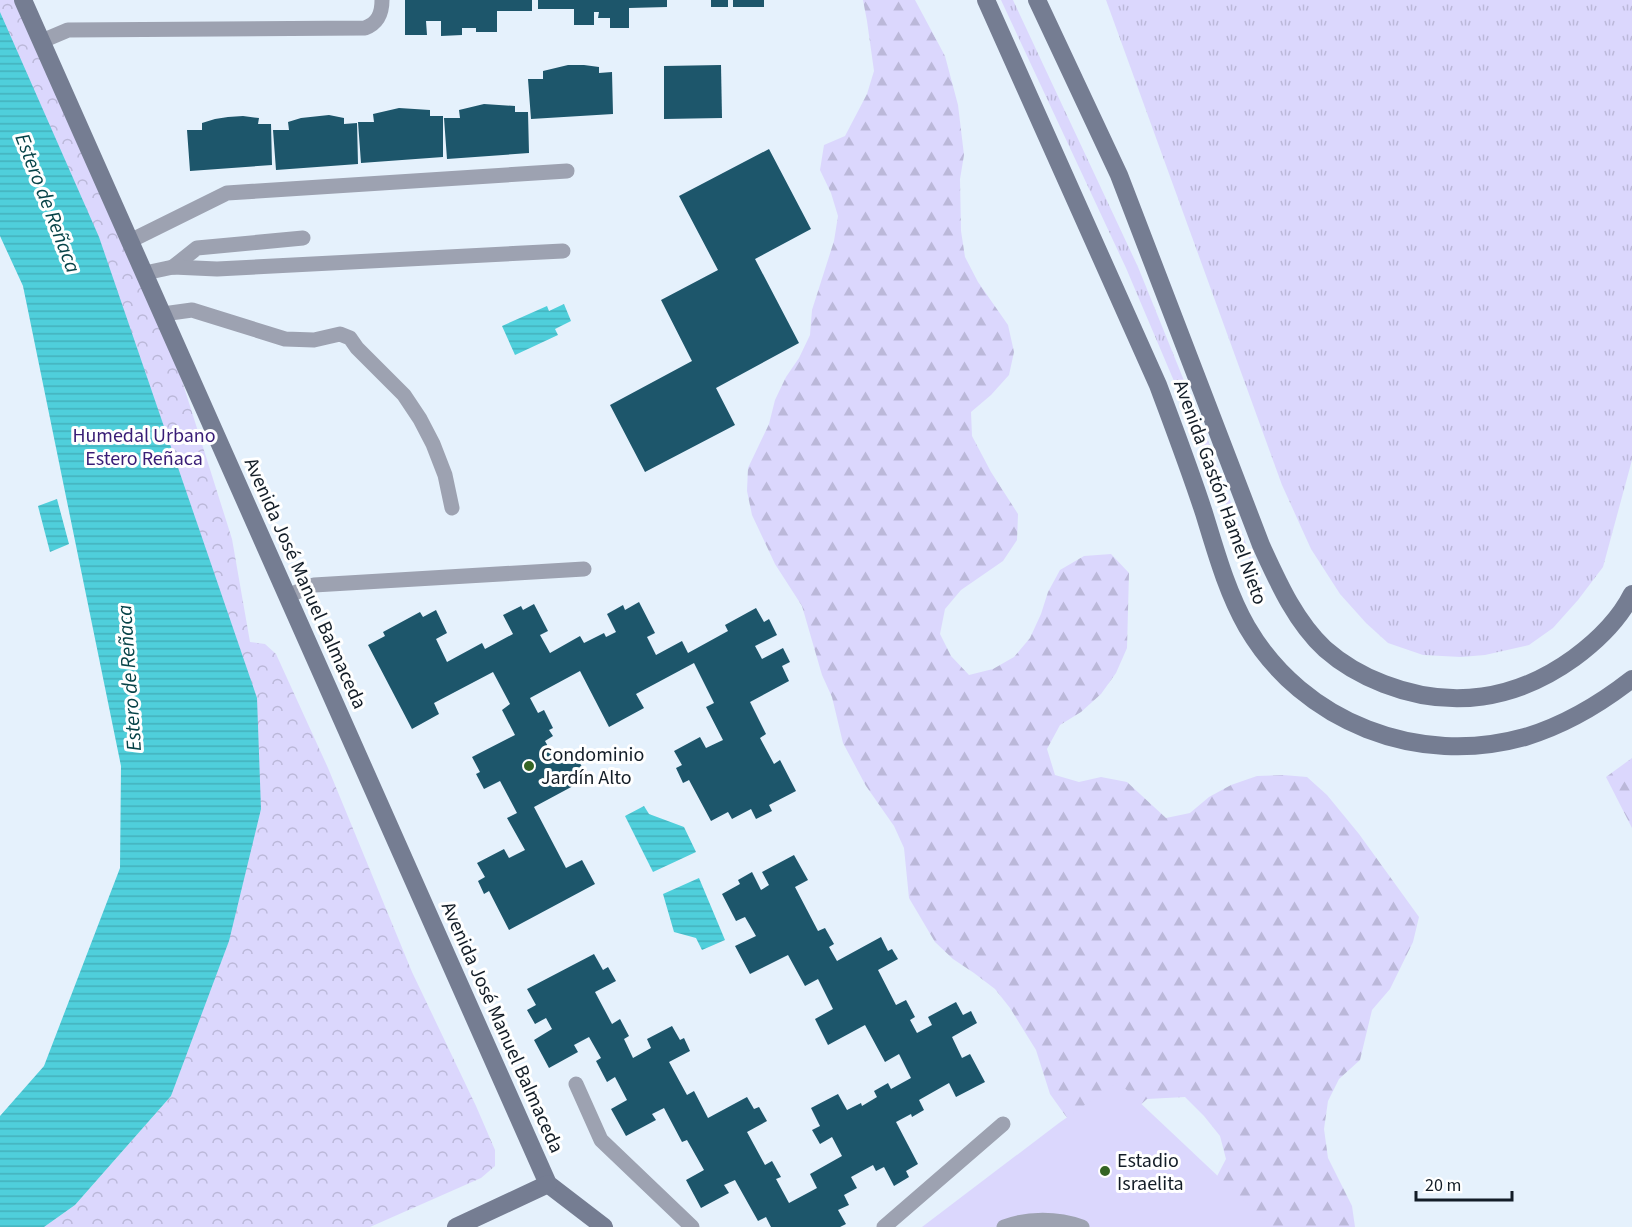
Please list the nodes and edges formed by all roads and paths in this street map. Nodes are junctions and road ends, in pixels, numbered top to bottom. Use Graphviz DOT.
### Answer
graph roads {
  1 [pos="23,0"];
  2 [pos="382,0"];
  3 [pos="986,0"];
  4 [pos="1037,0"];
  5 [pos="42,41"];
  6 [pos="567,171"];
  7 [pos="303,238"];
  8 [pos="130,241"];
  9 [pos="563,250"];
  10 [pos="173,267"];
  11 [pos="145,273"];
  12 [pos="163,314"];
  13 [pos="452,508"];
  14 [pos="584,569"];
  15 [pos="1632,594"];
  16 [pos="287,596"];
  17 [pos="1632,679"];
  18 [pos="576,1084"];
  19 [pos="1003,1124"];
  20 [pos="548,1184"];
  21 [pos="456,1227"];
  22 [pos="604,1227"];
  23 [pos="692,1227"];
  24 [pos="884,1227"];
  25 [pos="1004,1227"];
  26 [pos="1082,1227"];
  1 -- 5 [label="main road, Avenida José Manuel Balmaceda"];
  2 -- 5 [label="lane"];
  3 -- 17 [label="main road, Avenida Gastón Hamel Nieto"];
  4 -- 15 [label="main road, Avenida Gastón Hamel Nieto"];
  5 -- 8 [label="main road, Avenida José Manuel Balmaceda"];
  6 -- 8 [label="lane"];
  7 -- 10 [label="lane"];
  8 -- 11 [label="main road, Avenida José Manuel Balmaceda"];
  9 -- 10 [label="lane"];
  10 -- 11 [label="lane"];
  11 -- 12 [label="main road, Avenida José Manuel Balmaceda"];
  12 -- 13 [label="lane"];
  12 -- 16 [label="main road, Avenida José Manuel Balmaceda"];
  14 -- 16 [label="lane"];
  16 -- 20 [label="main road, Avenida José Manuel Balmaceda"];
  18 -- 23 [label="lane"];
  19 -- 24 [label="lane"];
  20 -- 21 [label="main road"];
  20 -- 22 [label="main road"];
  25 -- 26 [label="lane"];
}
